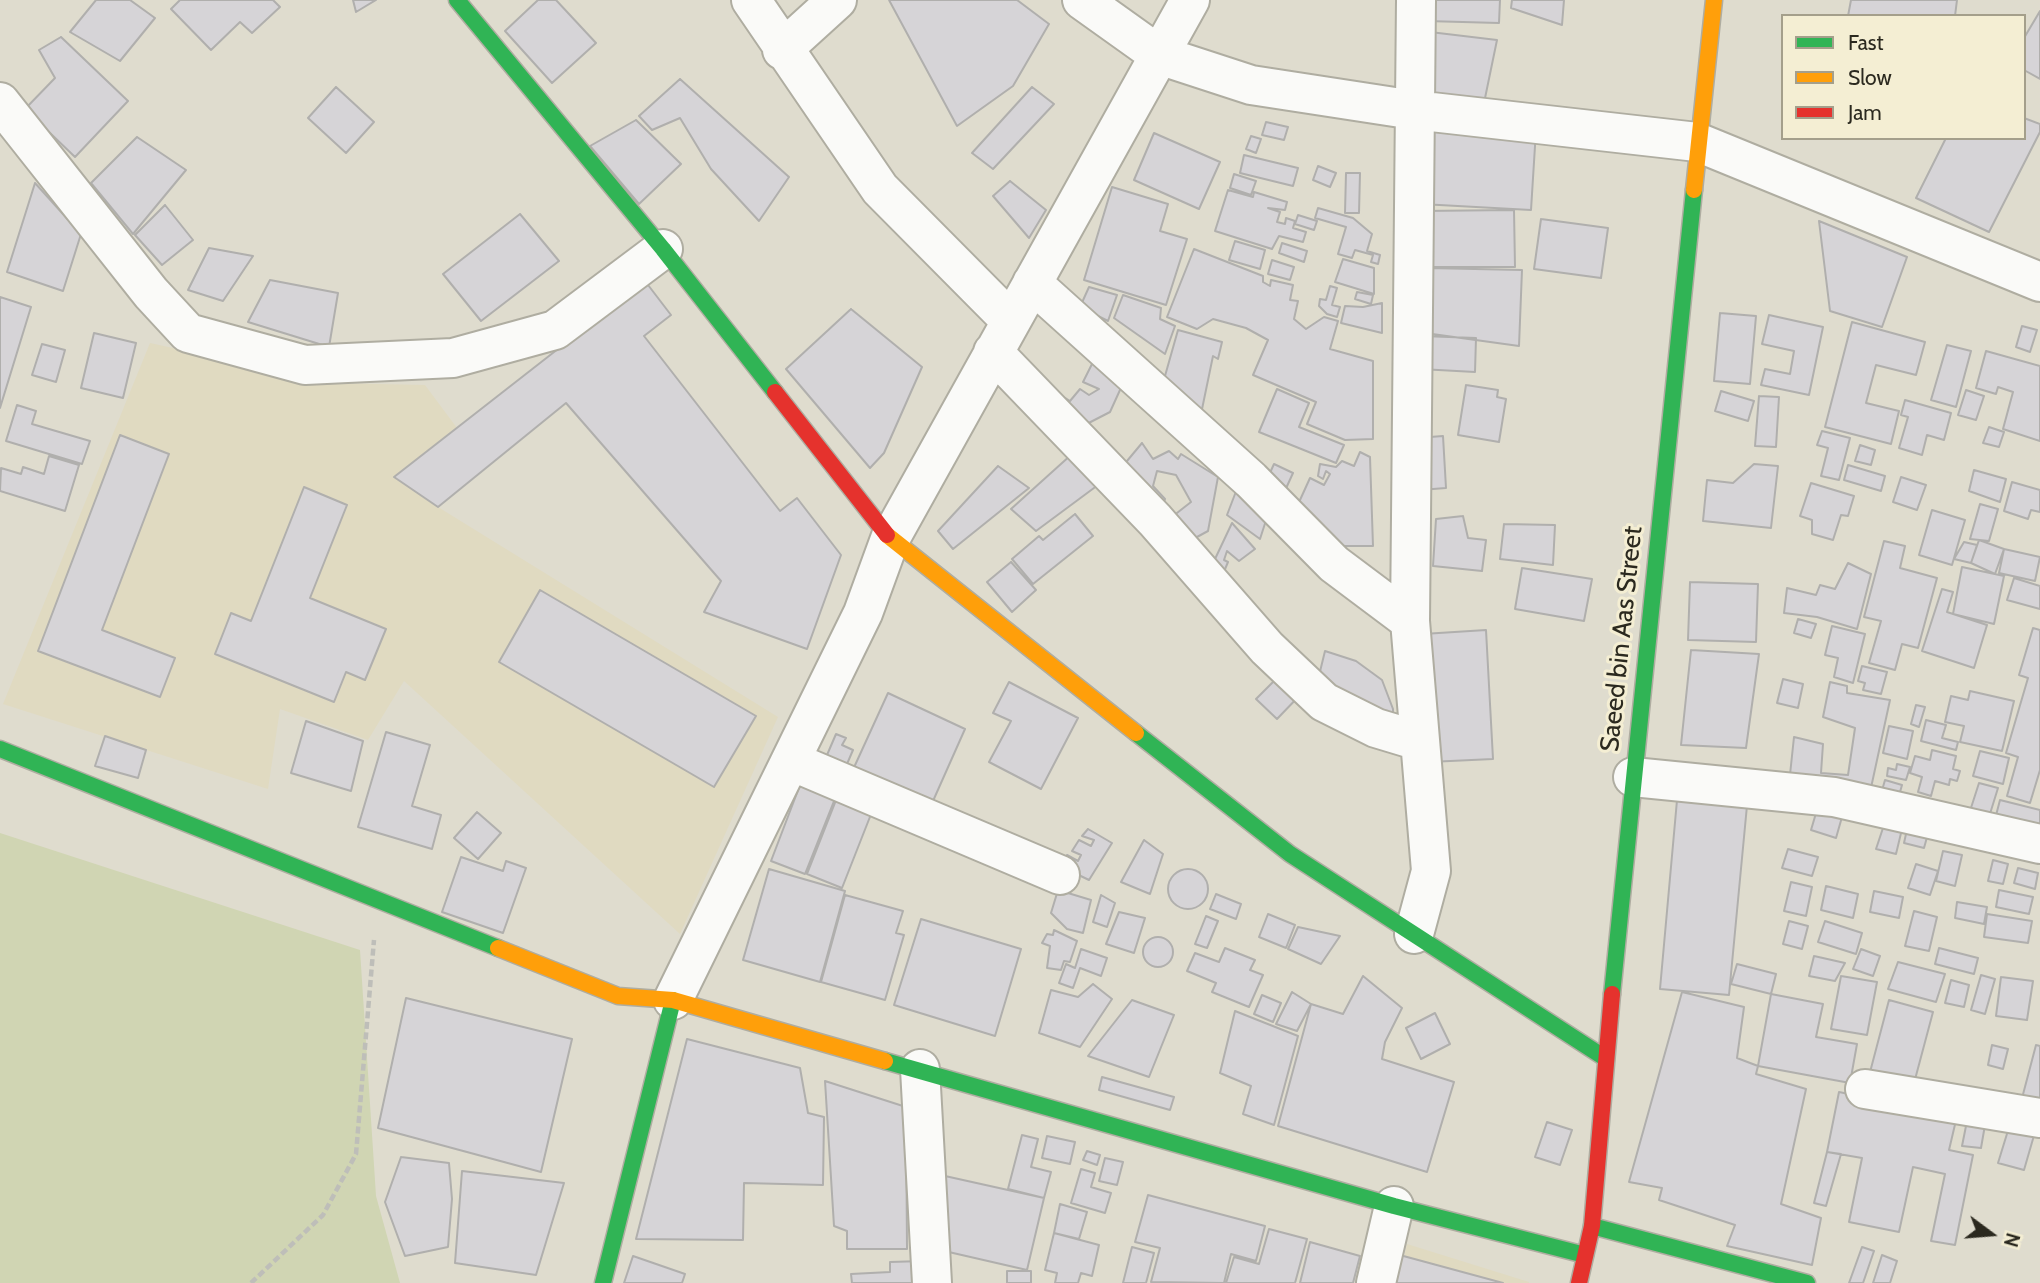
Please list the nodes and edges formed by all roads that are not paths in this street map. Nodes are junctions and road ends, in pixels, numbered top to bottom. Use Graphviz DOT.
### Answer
graph roads {
  1 [pos="457,0"];
  2 [pos="751,0"];
  3 [pos="837,0"];
  4 [pos="1082,0"];
  5 [pos="1117,0"];
  6 [pos="1190,0"];
  7 [pos="1416,0"];
  8 [pos="1714,0"];
  9 [pos="1145,46"];
  10 [pos="782,50"];
  11 [pos="0,102"];
  12 [pos="1414,110"];
  13 [pos="1697,142"];
  14 [pos="663,249"];
  15 [pos="2040,282"];
  16 [pos="1032,284"];
  17 [pos="1002,336"];
  18 [pos="890,539"];
  19 [pos="1410,621"];
  20 [pos="1419,741"];
  21 [pos="0,749"];
  22 [pos="791,761"];
  23 [pos="1633,777"];
  24 [pos="2040,844"];
  25 [pos="1060,875"];
  26 [pos="1414,934"];
  27 [pos="673,1000"];
  28 [pos="1605,1058"];
  29 [pos="920,1069"];
  30 [pos="1865,1089"];
  31 [pos="2040,1118"];
  32 [pos="1394,1206"];
  33 [pos="1592,1226"];
  34 [pos="1585,1255"];
  35 [pos="603,1283"];
  36 [pos="932,1283"];
  37 [pos="1376,1283"];
  38 [pos="1579,1283"];
  39 [pos="1807,1283"];
  1 -- 14 [label="main road"];
  2 -- 10 [label="street"];
  3 -- 10 [label="street"];
  4 -- 9 [label="street"];
  5 -- 9 [label="street"];
  6 -- 9 [label="street"];
  7 -- 12 [label="street"];
  8 -- 13 [label="main road, Saeed bin Aas Street"];
  9 -- 12 [label="street"];
  9 -- 16 [label="street"];
  10 -- 17 [label="street"];
  11 -- 14 [label="street"];
  12 -- 13 [label="street"];
  12 -- 19 [label="street"];
  13 -- 15 [label="street"];
  13 -- 23 [label="main road, Saeed bin Aas Street"];
  14 -- 18 [label="main road"];
  16 -- 17 [label="street"];
  16 -- 19 [label="street"];
  17 -- 18 [label="street"];
  17 -- 20 [label="street"];
  18 -- 22 [label="street"];
  18 -- 26 [label="main road"];
  19 -- 20 [label="street"];
  20 -- 26 [label="street"];
  21 -- 27 [label="main road"];
  22 -- 25 [label="street"];
  22 -- 27 [label="street"];
  23 -- 24 [label="street"];
  23 -- 28 [label="main road, Saeed bin Aas Street"];
  26 -- 28 [label="main road"];
  27 -- 29 [label="main road"];
  27 -- 35 [label="main road"];
  28 -- 33 [label="main road, Saeed bin Aas Street"];
  29 -- 32 [label="main road"];
  29 -- 36 [label="street"];
  30 -- 31 [label="street"];
  32 -- 34 [label="main road"];
  32 -- 37 [label="street"];
  33 -- 34 [label="main road, Saeed bin Aas Street"];
  33 -- 39 [label="main road"];
  34 -- 38 [label="main road, Saeed bin Aas Street"];
}
